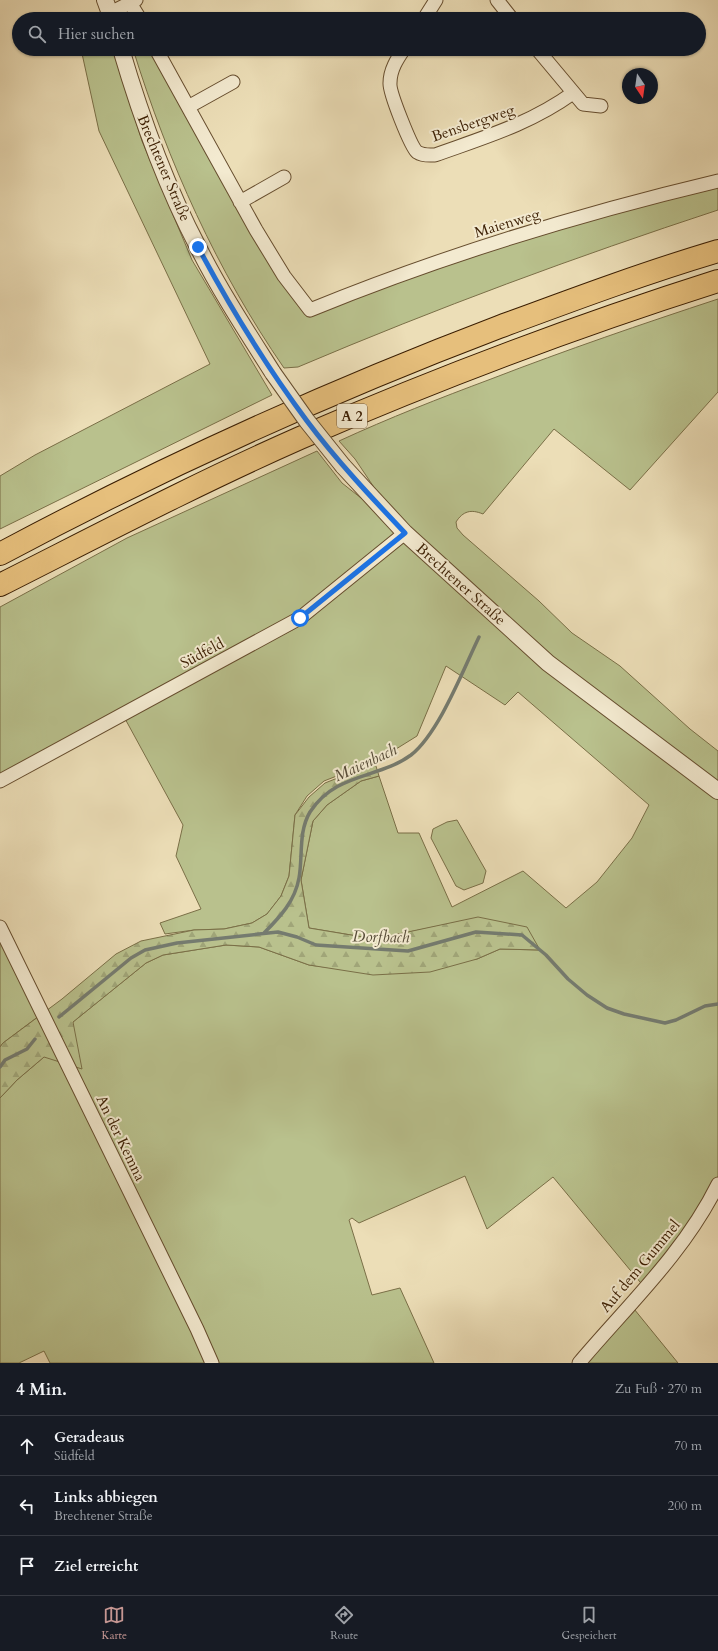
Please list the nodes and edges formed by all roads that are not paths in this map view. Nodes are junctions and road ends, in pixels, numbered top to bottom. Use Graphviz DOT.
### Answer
graph roads {
  1 [pos="436,0"];
  2 [pos="497,0"];
  3 [pos="133,2"];
  4 [pos="109,11"];
  5 [pos="137,12"];
  6 [pos="428,12"];
  7 [pos="506,12"];
  8 [pos="123,56"];
  9 [pos="160,56"];
  10 [pos="399,56"];
  11 [pos="543,56"];
  12 [pos="233,82"];
  13 [pos="573,93"];
  14 [pos="601,106"];
  15 [pos="188,107"];
  16 [pos="284,177"];
  17 [pos="718,181"];
  18 [pos="240,202"];
  19 [pos="718,251"];
  20 [pos="718,281"];
  21 [pos="405,533"];
  22 [pos="0,554"];
  23 [pos="0,585"];
  24 [pos="0,781"];
  25 [pos="718,791"];
  26 [pos="0,927"];
  27 [pos="718,1184"];
  28 [pos="212,1363"];
  29 [pos="579,1363"];
  1 -- 6 [label="street"];
  2 -- 7 [label="street"];
  3 -- 4 [label="street"];
  3 -- 5 [label="street"];
  8 -- 21 [label="street, Brechtener Straße, bridge"];
  9 -- 15 [label="street"];
  10 -- 13 [label="street, Bensbergweg"];
  11 -- 13 [label="street"];
  12 -- 15 [label="street"];
  13 -- 14 [label="street"];
  15 -- 18 [label="street"];
  16 -- 18 [label="street"];
  17 -- 18 [label="street, Maienweg"];
  19 -- 22 [label="highway, A 2"];
  20 -- 23 [label="highway, A 2"];
  21 -- 24 [label="street, Südfeld"];
  21 -- 25 [label="street, Brechtener Straße"];
  26 -- 28 [label="street, An der Kemna"];
  27 -- 29 [label="street, Auf dem Gummel"];
}
